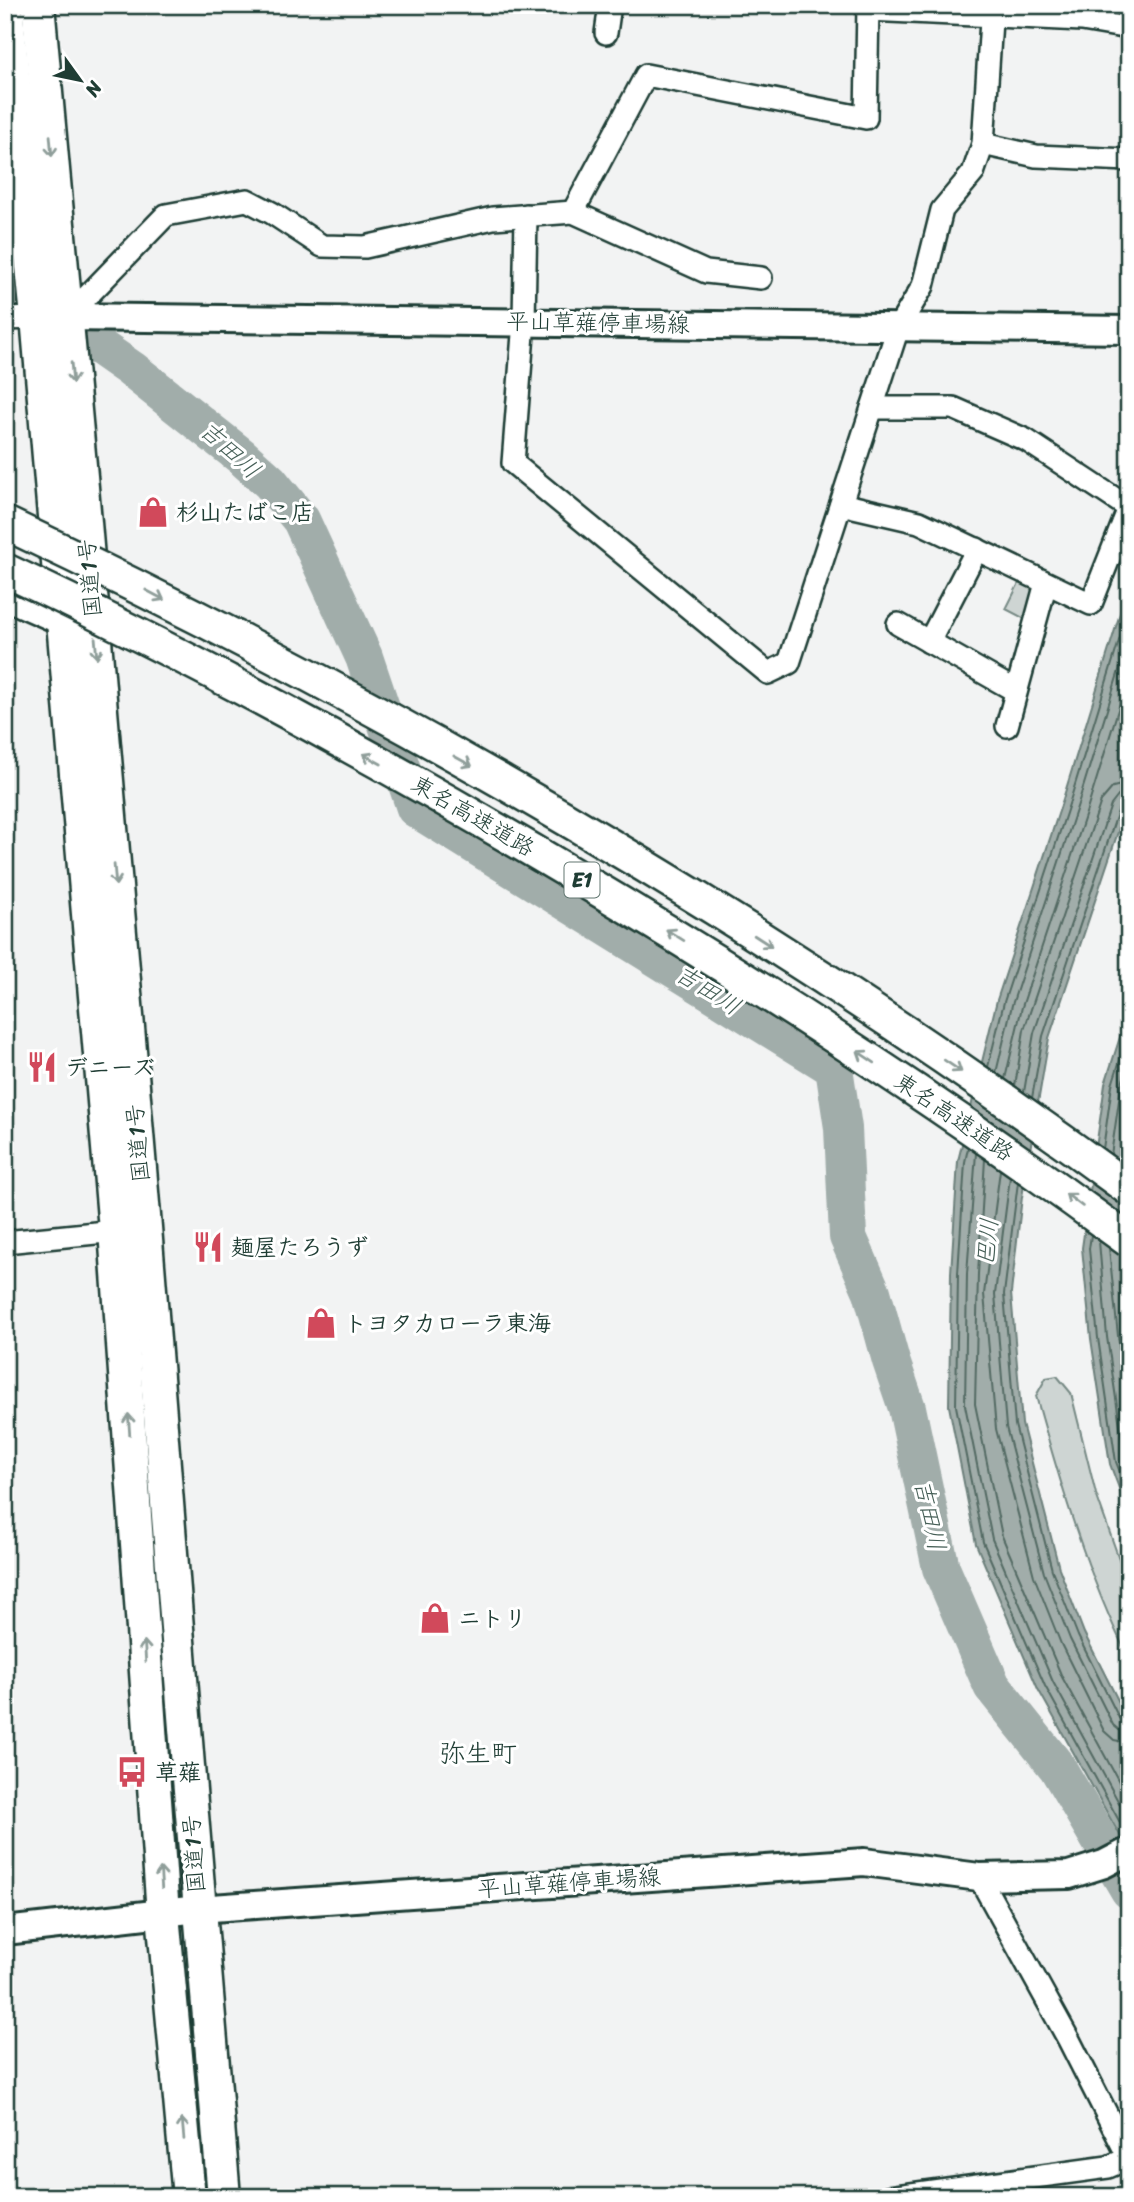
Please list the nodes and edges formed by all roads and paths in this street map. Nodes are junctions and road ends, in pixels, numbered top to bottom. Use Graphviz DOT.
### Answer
graph roads {
  1 [pos="6,5"];
  2 [pos="37,5"];
  3 [pos="610,5"];
  4 [pos="868,8"];
  5 [pos="991,11"];
  6 [pos="1129,28"];
  7 [pos="606,33"];
  8 [pos="983,144"];
  9 [pos="1129,160"];
  10 [pos="573,212"];
  11 [pos="526,215"];
  12 [pos="761,278"];
  13 [pos="52,317"];
  14 [pos="5,319"];
  15 [pos="524,321"];
  16 [pos="898,328"];
  17 [pos="1129,330"];
  18 [pos="872,408"];
  19 [pos="841,504"];
  20 [pos="1129,508"];
  21 [pos="5,523"];
  22 [pos="977,549"];
  23 [pos="5,570"];
  24 [pos="1046,583"];
  25 [pos="5,599"];
  26 [pos="898,624"];
  27 [pos="64,625"];
  28 [pos="929,642"];
  29 [pos="1016,691"];
  30 [pos="1007,726"];
  31 [pos="1129,1189"];
  32 [pos="130,1230"];
  33 [pos="1129,1241"];
  34 [pos="5,1242"];
  35 [pos="1129,1851"];
  36 [pos="979,1877"];
  37 [pos="198,1909"];
  38 [pos="163,1914"];
  39 [pos="5,1931"];
  40 [pos="1129,2158"];
  41 [pos="189,2197"];
  42 [pos="224,2197"];
  43 [pos="889,2197"];
  1 -- 13 [label="highway, 国道1号"];
  2 -- 13 [label="highway, 国道1号, one-way"];
  3 -- 7 [label="street"];
  4 -- 5 [label="street"];
  4 -- 10 [label="street"];
  5 -- 6 [label="street"];
  5 -- 8 [label="street"];
  8 -- 9 [label="street"];
  8 -- 16 [label="street"];
  10 -- 11 [label="street"];
  10 -- 12 [label="street"];
  11 -- 13 [label="street"];
  11 -- 15 [label="street"];
  13 -- 14 [label="street"];
  13 -- 15 [label="main road, 平山草薙停車場線"];
  13 -- 27 [label="highway, 国道1号"];
  13 -- 32 [label="highway, 国道1号, one-way"];
  15 -- 16 [label="main road, 平山草薙停車場線"];
  15 -- 19 [label="street"];
  16 -- 17 [label="main road, 平山草薙停車場線"];
  16 -- 18 [label="street"];
  18 -- 19 [label="street"];
  18 -- 20 [label="street"];
  19 -- 22 [label="street"];
  20 -- 24 [label="street"];
  21 -- 31 [label="highway, 東名高速道路 / E1, one-way, bridge"];
  22 -- 24 [label="street"];
  22 -- 28 [label="street"];
  33 -- 23 [label="highway, 東名高速道路 / E1, one-way, bridge"];
  24 -- 29 [label="street"];
  25 -- 27 [label="street"];
  26 -- 28 [label="street"];
  27 -- 32 [label="highway, 国道1号"];
  28 -- 29 [label="street"];
  29 -- 30 [label="street"];
  32 -- 34 [label="street"];
  32 -- 37 [label="highway, 国道1号"];
  38 -- 32 [label="highway, 国道1号, one-way"];
  35 -- 36 [label="main road, 平山草薙停車場線"];
  36 -- 37 [label="main road, 平山草薙停車場線"];
  36 -- 40 [label="street"];
  37 -- 38 [label="main road, 平山草薙停車場線"];
  37 -- 42 [label="highway, 国道1号"];
  38 -- 39 [label="main road, 平山草薙停車場線"];
  41 -- 38 [label="highway, 国道1号, one-way"];
  40 -- 43 [label="street"];
}
